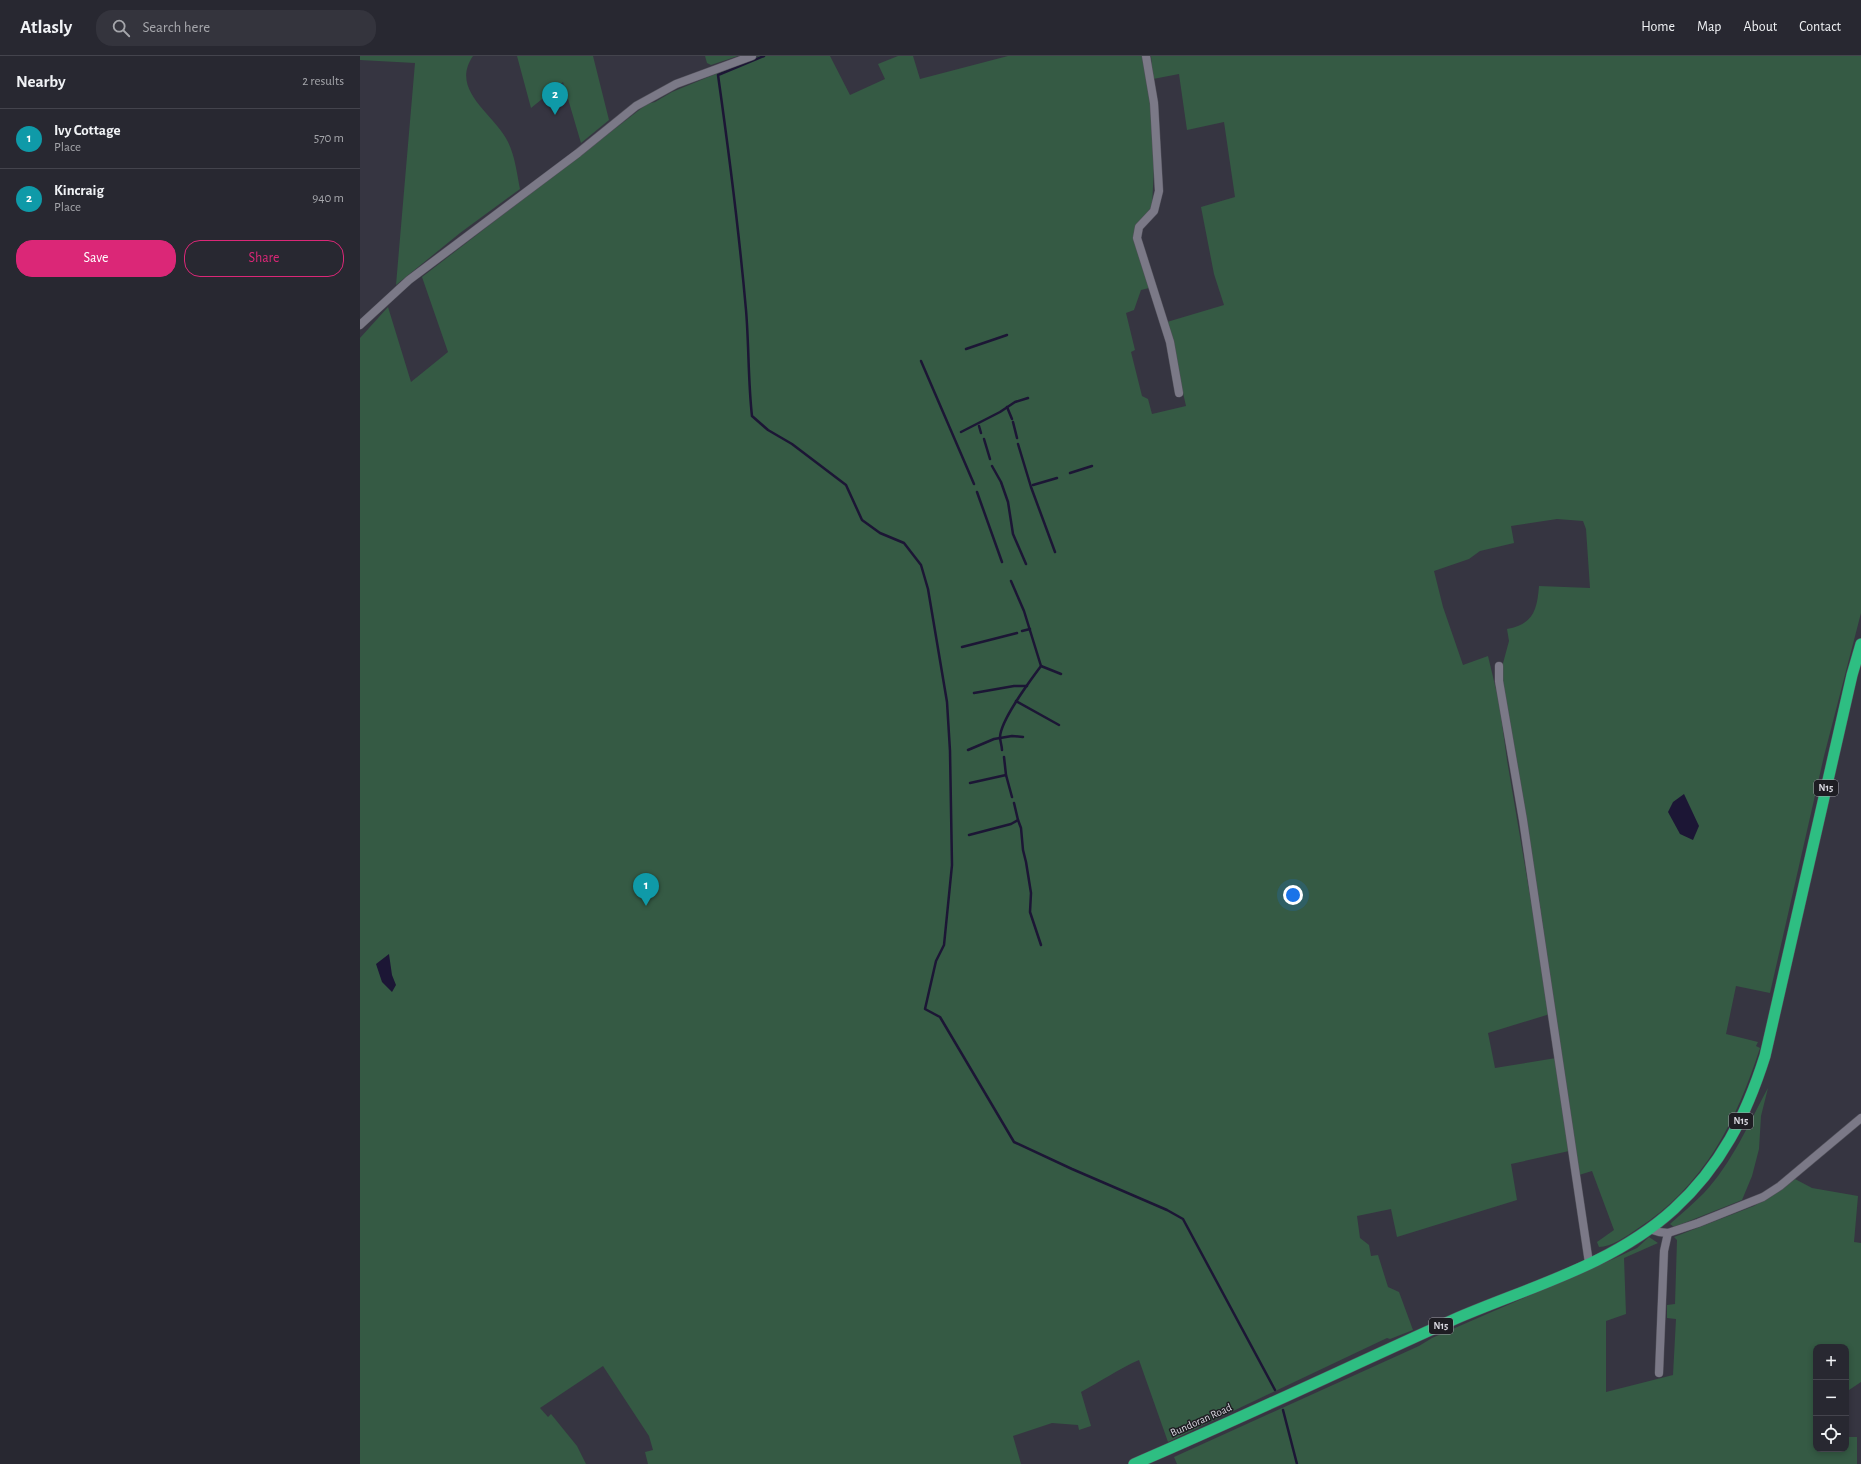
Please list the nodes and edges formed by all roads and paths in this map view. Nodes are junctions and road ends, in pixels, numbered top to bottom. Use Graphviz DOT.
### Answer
graph roads {
  1 [pos="752,56"];
  2 [pos="1146,56"];
  3 [pos="360,325"];
  4 [pos="1179,394"];
  5 [pos="1861,644"];
  6 [pos="1498,666"];
  7 [pos="1861,1118"];
  8 [pos="1649,1229"];
  9 [pos="1668,1233"];
  10 [pos="1589,1263"];
  11 [pos="1659,1373"];
  12 [pos="1134,1464"];
  1 -- 3 [label="street"];
  2 -- 4 [label="street"];
  5 -- 8 [label="highway, N15"];
  6 -- 10 [label="street"];
  7 -- 9 [label="street"];
  8 -- 9 [label="street"];
  8 -- 10 [label="highway, N15"];
  9 -- 11 [label="street"];
  10 -- 12 [label="highway, Bundoran Road / N15"];
}
